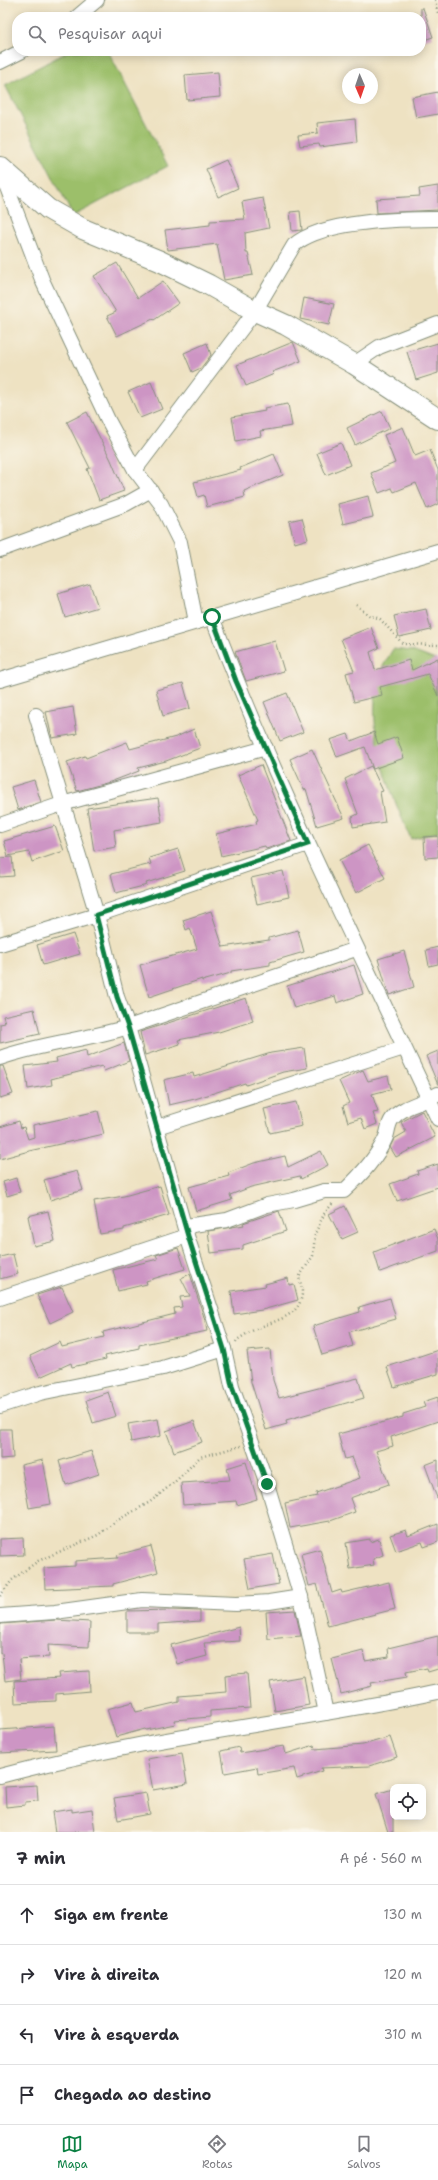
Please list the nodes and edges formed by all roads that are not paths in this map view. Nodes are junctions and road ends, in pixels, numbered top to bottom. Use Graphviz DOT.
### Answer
graph roads {
  1 [pos="97,0"];
  2 [pos="83,12"];
  3 [pos="12,56"];
  4 [pos="0,62"];
  5 [pos="0,168"];
  6 [pos="438,219"];
  7 [pos="255,311"];
  8 [pos="438,324"];
  9 [pos="354,364"];
  10 [pos="438,419"];
  11 [pos="135,470"];
  12 [pos="151,490"];
  13 [pos="0,550"];
  14 [pos="438,551"];
  15 [pos="212,617"];
  16 [pos="196,622"];
  17 [pos="0,680"];
  18 [pos="36,714"];
  19 [pos="266,748"];
  20 [pos="62,804"];
  21 [pos="0,825"];
  22 [pos="308,844"];
  23 [pos="96,915"];
  24 [pos="0,944"];
  25 [pos="356,949"];
  26 [pos="128,1027"];
  27 [pos="404,1048"];
  28 [pos="0,1058"];
  29 [pos="433,1097"];
  30 [pos="438,1119"];
  31 [pos="157,1127"];
  32 [pos="187,1231"];
  33 [pos="0,1298"];
  34 [pos="230,1348"];
  35 [pos="0,1406"];
  36 [pos="301,1597"];
  37 [pos="0,1616"];
  38 [pos="438,1692"];
  39 [pos="326,1713"];
  40 [pos="0,1776"];
  1 -- 2 [label="street"];
  3 -- 4 [label="street"];
  5 -- 7 [label="street"];
  5 -- 11 [label="street"];
  6 -- 7 [label="street"];
  7 -- 9 [label="street"];
  7 -- 11 [label="street"];
  8 -- 9 [label="street"];
  9 -- 10 [label="street"];
  11 -- 12 [label="street"];
  12 -- 13 [label="street"];
  12 -- 16 [label="street"];
  14 -- 15 [label="street"];
  15 -- 16 [label="street"];
  15 -- 19 [label="street"];
  16 -- 17 [label="street"];
  18 -- 20 [label="street"];
  19 -- 20 [label="street"];
  19 -- 22 [label="street"];
  20 -- 21 [label="street"];
  20 -- 23 [label="street"];
  22 -- 23 [label="street"];
  22 -- 25 [label="street"];
  23 -- 24 [label="street"];
  23 -- 26 [label="street"];
  25 -- 26 [label="street"];
  25 -- 27 [label="street"];
  26 -- 28 [label="street"];
  26 -- 31 [label="street"];
  27 -- 29 [label="street"];
  27 -- 31 [label="street"];
  29 -- 30 [label="street"];
  29 -- 32 [label="street"];
  31 -- 32 [label="street"];
  32 -- 33 [label="street"];
  32 -- 34 [label="street"];
  34 -- 35 [label="street"];
  34 -- 36 [label="street"];
  36 -- 37 [label="street"];
  36 -- 39 [label="street"];
  38 -- 39 [label="street"];
  39 -- 40 [label="street"];
}
